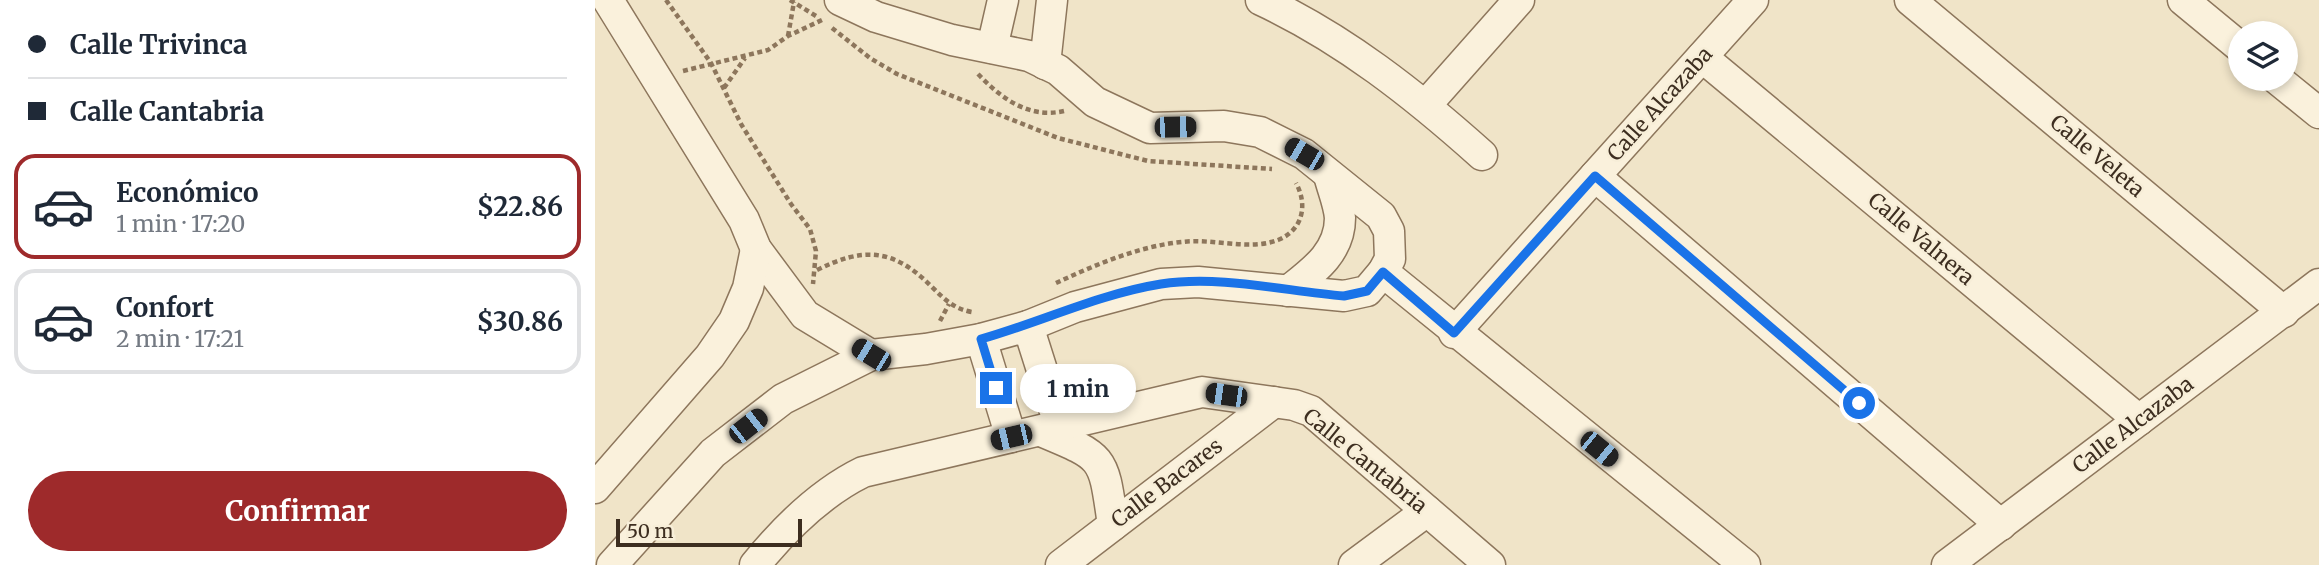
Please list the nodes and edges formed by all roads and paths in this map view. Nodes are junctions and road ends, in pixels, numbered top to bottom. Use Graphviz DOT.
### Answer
graph roads {
  1 [pos="608,0"];
  2 [pos="666,0"];
  3 [pos="810,0"];
  4 [pos="1003,0"];
  5 [pos="1052,0"];
  6 [pos="1261,0"];
  7 [pos="1519,0"];
  8 [pos="1753,0"];
  9 [pos="1910,0"];
  10 [pos="2183,0"];
  11 [pos="792,1"];
  12 [pos="1294,6"];
  13 [pos="810,10"];
  14 [pos="831,10"];
  15 [pos="788,36"];
  16 [pos="2228,37"];
  17 [pos="952,40"];
  18 [pos="992,48"];
  19 [pos="745,57"];
  20 [pos="1702,57"];
  21 [pos="711,63"];
  22 [pos="1045,64"];
  23 [pos="659,78"];
  24 [pos="724,88"];
  25 [pos="2292,91"];
  26 [pos="1095,102"];
  27 [pos="1426,105"];
  28 [pos="2319,113"];
  29 [pos="1482,155"];
  30 [pos="1281,170"];
  31 [pos="1329,175"];
  32 [pos="1595,176"];
  33 [pos="1293,178"];
  34 [pos="756,249"];
  35 [pos="1383,272"];
  36 [pos="2319,284"];
  37 [pos="1047,287"];
  38 [pos="1288,291"];
  39 [pos="2284,312"];
  40 [pos="980,326"];
  41 [pos="1028,326"];
  42 [pos="1454,333"];
  43 [pos="871,355"];
  44 [pos="1274,402"];
  45 [pos="2139,420"];
  46 [pos="1050,429"];
  47 [pos="1011,437"];
  48 [pos="595,488"];
  49 [pos="1427,511"];
  50 [pos="1114,525"];
  51 [pos="2001,525"];
  52 [pos="612,565"];
  53 [pos="755,565"];
  54 [pos="1061,565"];
  55 [pos="1354,565"];
  56 [pos="1490,565"];
  57 [pos="1745,565"];
  58 [pos="1947,565"];
  1 -- 23 [label="street"];
  2 -- 21 [label="path"];
  3 -- 13 [label="path"];
  4 -- 18 [label="street"];
  5 -- 22 [label="street"];
  6 -- 12 [label="street"];
  7 -- 27 [label="street"];
  8 -- 20 [label="street, Calle Alcazaba"];
  9 -- 39 [label="street, Calle Veleta"];
  10 -- 16 [label="street"];
  11 -- 13 [label="path"];
  11 -- 15 [label="path"];
  12 -- 27 [label="street"];
  13 -- 14 [label="path"];
  14 -- 15 [label="path"];
  14 -- 17 [label="street"];
  14 -- 30 [label="path"];
  15 -- 19 [label="path"];
  17 -- 18 [label="street"];
  17 -- 26 [label="path"];
  18 -- 22 [label="street"];
  19 -- 21 [label="path"];
  19 -- 24 [label="path"];
  20 -- 32 [label="street, Calle Alcazaba"];
  20 -- 45 [label="street, Calle Valnera"];
  21 -- 23 [label="path"];
  21 -- 24 [label="path"];
  22 -- 26 [label="street"];
  23 -- 34 [label="street"];
  24 -- 40 [label="path"];
  25 -- 28 [label="street"];
  26 -- 31 [label="street"];
  27 -- 29 [label="street"];
  31 -- 35 [label="street"];
  31 -- 38 [label="street"];
  32 -- 42 [label="street, Calle Alcazaba"];
  32 -- 51 [label="street"];
  33 -- 37 [label="path"];
  34 -- 43 [label="street"];
  34 -- 48 [label="street"];
  35 -- 38 [label="street"];
  35 -- 42 [label="street"];
  36 -- 39 [label="street, Calle Alcazaba"];
  38 -- 41 [label="street"];
  39 -- 45 [label="street, Calle Alcazaba"];
  40 -- 41 [label="street"];
  40 -- 43 [label="street"];
  40 -- 47 [label="street"];
  41 -- 46 [label="street"];
  42 -- 57 [label="street"];
  43 -- 52 [label="street"];
  44 -- 46 [label="street, Calle Cantabria"];
  44 -- 49 [label="street, Calle Cantabria"];
  44 -- 50 [label="street, Calle Bacares"];
  45 -- 51 [label="street, Calle Alcazaba"];
  46 -- 47 [label="street, Calle Cantabria"];
  46 -- 50 [label="street"];
  47 -- 53 [label="street, Calle Cantabria"];
  49 -- 55 [label="street"];
  49 -- 56 [label="street, Calle Cantabria"];
  50 -- 54 [label="street, Calle Bacares"];
  51 -- 58 [label="street, Calle Alcazaba"];
}
